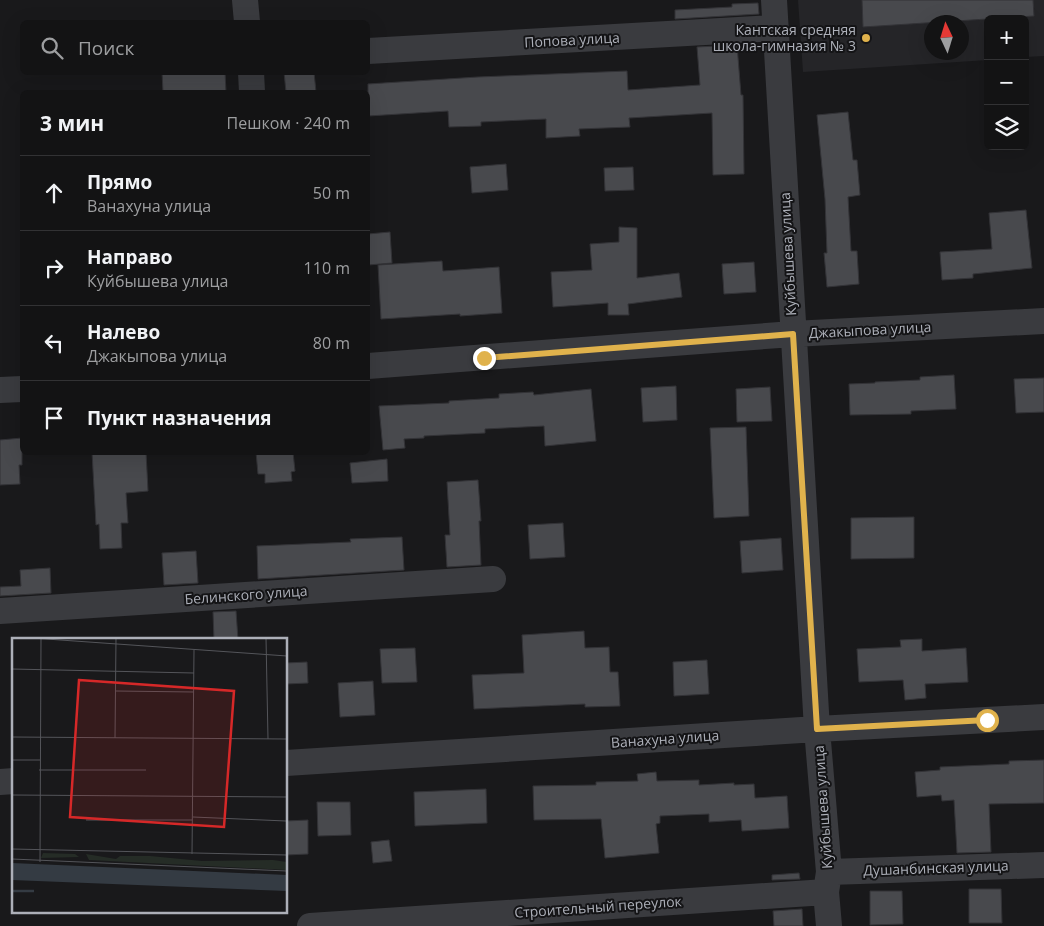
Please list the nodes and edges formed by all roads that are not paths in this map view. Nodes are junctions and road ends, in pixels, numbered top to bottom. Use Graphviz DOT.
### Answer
graph roads {
  1 [pos="245,0"];
  2 [pos="774,0"];
  3 [pos="247,20"];
  4 [pos="776,28"];
  5 [pos="370,51"];
  6 [pos="251,75"];
  7 [pos="252,90"];
  8 [pos="1044,321"];
  9 [pos="793,334"];
  10 [pos="370,366"];
  11 [pos="20,389"];
  12 [pos="0,390"];
  13 [pos="493,579"];
  14 [pos="0,611"];
  15 [pos="1044,716"];
  16 [pos="817,729"];
  17 [pos="288,763"];
  18 [pos="1044,865"];
  19 [pos="827,882"];
  20 [pos="310,926"];
  21 [pos="829,926"];
  1 -- 3 [label="street"];
  2 -- 4 [label="street, Куйбышева улица"];
  4 -- 5 [label="street, Попова улица"];
  4 -- 9 [label="street, Куйбышева улица"];
  6 -- 7 [label="street"];
  8 -- 9 [label="street, Джакыпова улица"];
  9 -- 10 [label="street, Джакыпова улица"];
  9 -- 16 [label="street, Куйбышева улица"];
  11 -- 12 [label="street"];
  13 -- 14 [label="street, Белинского улица"];
  15 -- 16 [label="street, Ванахуна улица"];
  16 -- 17 [label="street, Ванахуна улица"];
  16 -- 19 [label="street, Куйбышева улица"];
  18 -- 19 [label="street, Душанбинская улица"];
  19 -- 20 [label="street, Строительный переулок"];
  19 -- 21 [label="street, Куйбышева улица"];
}
